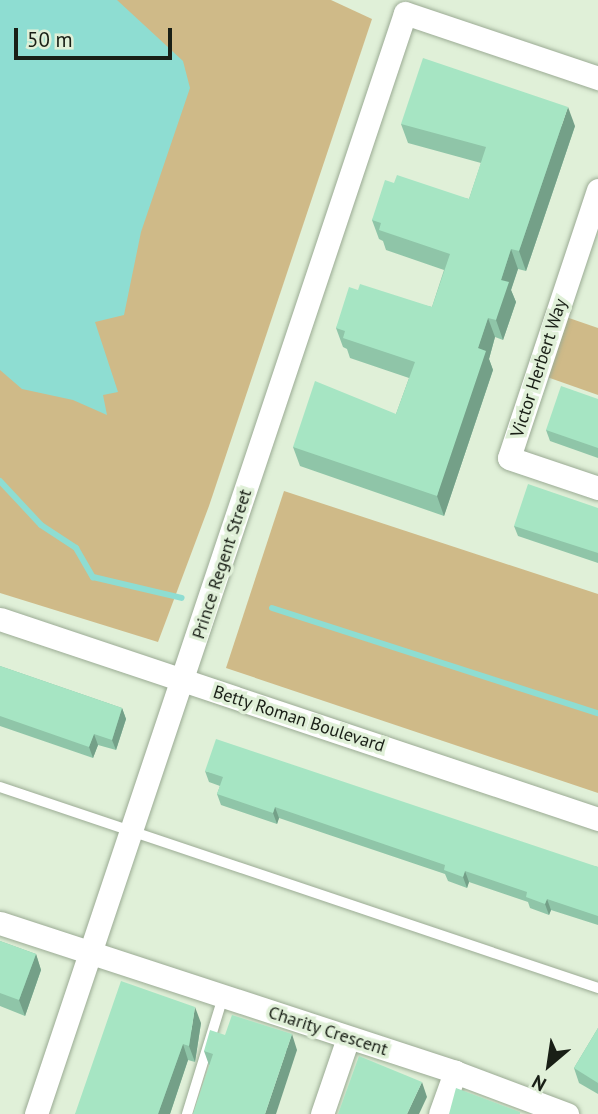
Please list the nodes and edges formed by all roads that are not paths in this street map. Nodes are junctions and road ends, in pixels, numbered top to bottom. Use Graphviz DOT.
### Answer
graph roads {
  1 [pos="598,78"];
  2 [pos="596,205"];
  3 [pos="598,488"];
  4 [pos="0,619"];
  5 [pos="185,681"];
  6 [pos="0,787"];
  7 [pos="598,819"];
  8 [pos="132,831"];
  9 [pos="0,923"];
  10 [pos="87,954"];
  11 [pos="598,988"];
  12 [pos="223,997"];
  13 [pos="348,1038"];
  14 [pos="455,1072"];
  15 [pos="36,1114"];
  16 [pos="187,1114"];
  17 [pos="322,1114"];
  18 [pos="440,1114"];
  19 [pos="566,1114"];
  1 -- 5 [label="street, Prince Regent Street"];
  2 -- 3 [label="street, Victor Herbert Way"];
  4 -- 5 [label="street, Betty Roman Boulevard"];
  5 -- 7 [label="street, Betty Roman Boulevard"];
  5 -- 8 [label="street, Prince Regent Street"];
  6 -- 8 [label="lane"];
  8 -- 10 [label="street, Prince Regent Street"];
  8 -- 11 [label="lane"];
  9 -- 10 [label="street, Charity Crescent"];
  10 -- 12 [label="street, Charity Crescent"];
  10 -- 15 [label="street, Prince Regent Street"];
  12 -- 13 [label="street, Charity Crescent"];
  12 -- 16 [label="lane"];
  13 -- 14 [label="street, Charity Crescent"];
  13 -- 17 [label="street"];
  14 -- 18 [label="street"];
  14 -- 19 [label="street, Charity Crescent"];
}
